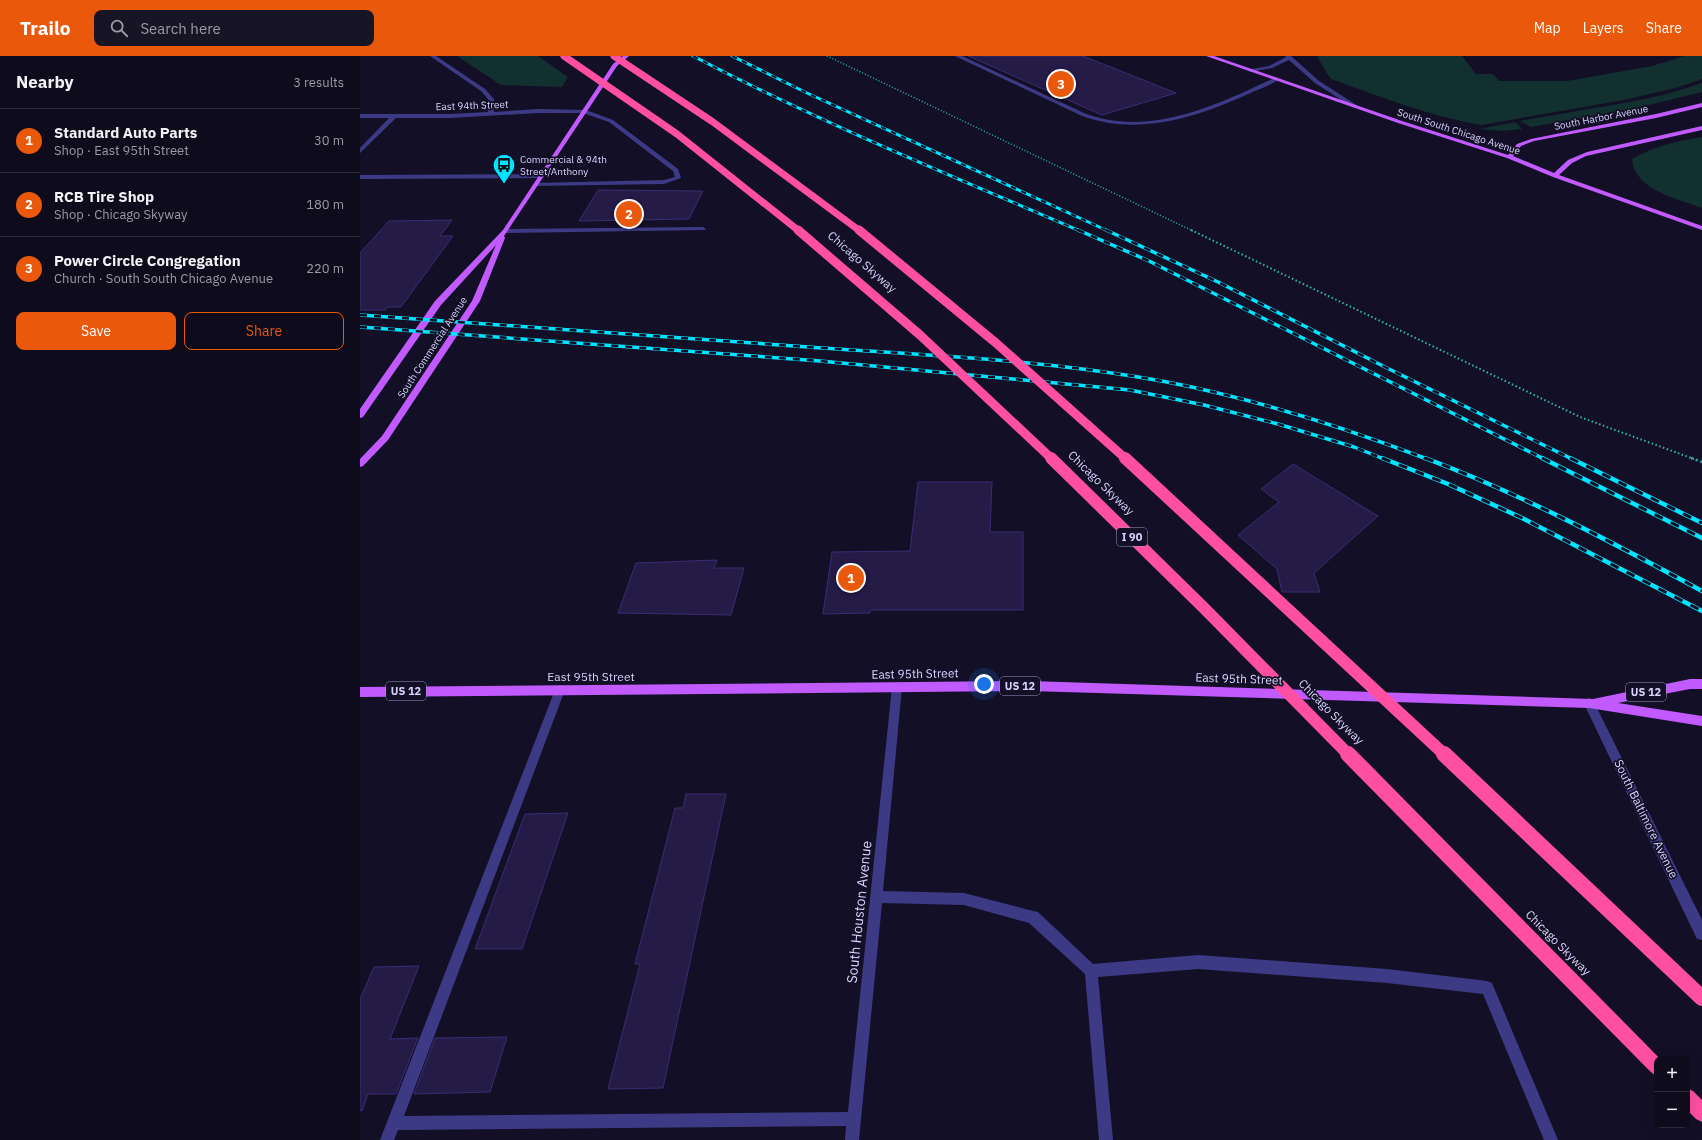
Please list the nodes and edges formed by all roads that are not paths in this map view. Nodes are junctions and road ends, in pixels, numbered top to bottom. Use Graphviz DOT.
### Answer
graph roads {
  1 [pos="433,56"];
  2 [pos="564,56"];
  3 [pos="626,56"];
  4 [pos="958,56"];
  5 [pos="1209,56"];
  6 [pos="1289,57"];
  7 [pos="615,59"];
  8 [pos="1250,70"];
  9 [pos="1276,79"];
  10 [pos="1702,105"];
  11 [pos="1356,107"];
  12 [pos="584,111"];
  13 [pos="490,113"];
  14 [pos="360,116"];
  15 [pos="394,116"];
  16 [pos="1702,128"];
  17 [pos="360,151"];
  18 [pos="1509,157"];
  19 [pos="542,176"];
  20 [pos="1555,176"];
  21 [pos="360,177"];
  22 [pos="535,185"];
  23 [pos="1702,228"];
  24 [pos="703,229"];
  25 [pos="505,231"];
  26 [pos="360,416"];
  27 [pos="360,464"];
  28 [pos="1702,684"];
  29 [pos="897,687"];
  30 [pos="560,690"];
  31 [pos="360,692"];
  32 [pos="1590,703"];
  33 [pos="1702,721"];
  34 [pos="876,897"];
  35 [pos="1702,934"];
  36 [pos="1091,971"];
  37 [pos="1702,998"];
  38 [pos="1654,1064"];
  39 [pos="1690,1100"];
  40 [pos="1702,1113"];
  41 [pos="854,1119"];
  42 [pos="394,1123"];
  43 [pos="387,1140"];
  44 [pos="852,1140"];
  45 [pos="1106,1140"];
  46 [pos="1551,1140"];
  1 -- 13 [label="street"];
  2 -- 38 [label="highway, Chicago Skyway / I 90, bridge"];
  3 -- 7 [label="main road, South Commercial Avenue"];
  4 -- 9 [label="street"];
  5 -- 8 [label="main road, South South Chicago Avenue"];
  6 -- 8 [label="street"];
  6 -- 11 [label="street"];
  7 -- 12 [label="main road, South Commercial Avenue"];
  7 -- 37 [label="highway, Chicago Skyway, bridge"];
  8 -- 9 [label="main road, South South Chicago Avenue"];
  9 -- 11 [label="main road, South South Chicago Avenue"];
  10 -- 18 [label="main road, South Harbor Avenue"];
  11 -- 18 [label="main road, South South Chicago Avenue"];
  12 -- 13 [label="street, East 94th Street"];
  12 -- 19 [label="main road, South Commercial Avenue"];
  12 -- 22 [label="street"];
  13 -- 15 [label="street, East 94th Street"];
  14 -- 15 [label="street, East 94th Street"];
  15 -- 17 [label="street"];
  16 -- 20 [label="main road"];
  18 -- 20 [label="main road, South South Chicago Avenue"];
  19 -- 21 [label="street"];
  19 -- 22 [label="main road, South Commercial Avenue"];
  20 -- 23 [label="main road, South South Chicago Avenue"];
  22 -- 25 [label="main road, South Commercial Avenue"];
  24 -- 25 [label="street"];
  25 -- 26 [label="main road, South Commercial Avenue"];
  25 -- 27 [label="main road, South Commercial Avenue"];
  28 -- 32 [label="main road, East 95th Street / US 12"];
  29 -- 30 [label="main road, East 95th Street / US 12"];
  29 -- 32 [label="main road, East 95th Street / US 12"];
  29 -- 34 [label="street, South Houston Avenue"];
  30 -- 31 [label="main road, East 95th Street / US 12"];
  30 -- 42 [label="street"];
  32 -- 33 [label="main road, East 95th Street / US 12"];
  32 -- 35 [label="street, South Baltimore Avenue"];
  34 -- 36 [label="street"];
  34 -- 41 [label="street, South Houston Avenue"];
  36 -- 45 [label="street"];
  36 -- 46 [label="street"];
  39 -- 40 [label="highway"];
  41 -- 42 [label="street"];
  41 -- 44 [label="street, South Houston Avenue"];
  42 -- 43 [label="street"];
}
